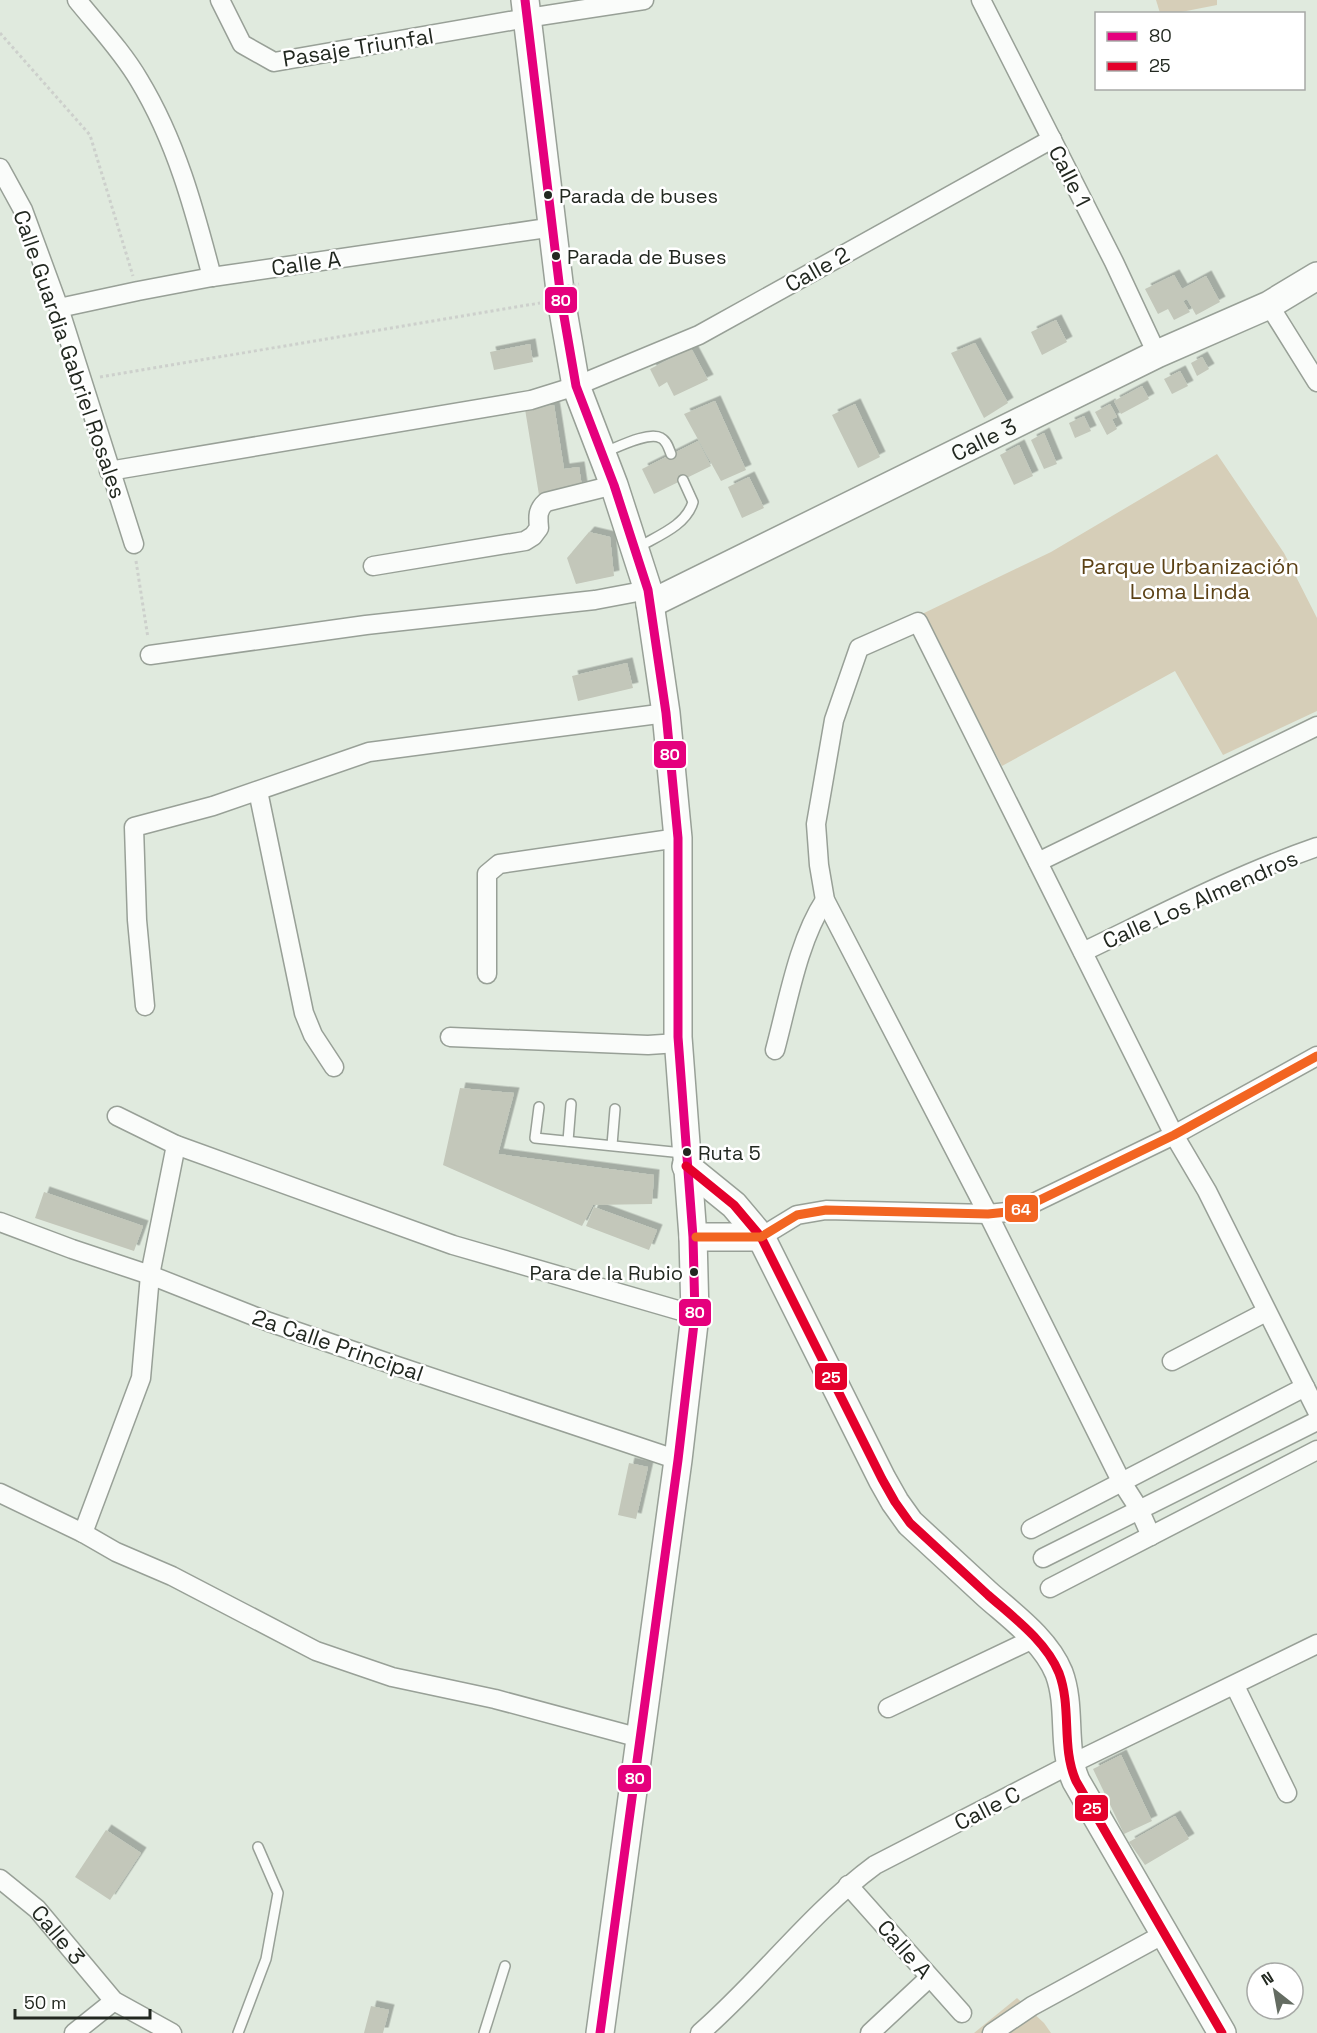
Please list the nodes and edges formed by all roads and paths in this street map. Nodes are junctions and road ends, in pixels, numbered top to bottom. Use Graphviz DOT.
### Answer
graph roads {
  1 [pos="77,0"];
  2 [pos="220,0"];
  3 [pos="644,0"];
  4 [pos="981,0"];
  5 [pos="526,9"];
  6 [pos="0,33"];
  7 [pos="1052,139"];
  8 [pos="0,168"];
  9 [pos="554,227"];
  10 [pos="1317,276"];
  11 [pos="212,277"];
  12 [pos="138,291"];
  13 [pos="563,291"];
  14 [pos="1269,305"];
  15 [pos="59,308"];
  16 [pos="1157,354"];
  17 [pos="81,381"];
  18 [pos="1317,382"];
  19 [pos="576,386"];
  20 [pos="602,453"];
  21 [pos="671,454"];
  22 [pos="109,471"];
  23 [pos="683,480"];
  24 [pos="614,485"];
  25 [pos="134,544"];
  26 [pos="635,549"];
  27 [pos="373,566"];
  28 [pos="649,597"];
  29 [pos="150,655"];
  30 [pos="666,713"];
  31 [pos="1317,726"];
  32 [pos="258,791"];
  33 [pos="678,838"];
  34 [pos="1317,847"];
  35 [pos="1038,862"];
  36 [pos="825,900"];
  37 [pos="1083,952"];
  38 [pos="487,974"];
  39 [pos="144,1006"];
  40 [pos="450,1037"];
  41 [pos="678,1043"];
  42 [pos="775,1050"];
  43 [pos="1317,1056"];
  44 [pos="334,1067"];
  45 [pos="571,1104"];
  46 [pos="539,1107"];
  47 [pos="615,1109"];
  48 [pos="117,1116"];
  49 [pos="1174,1135"];
  50 [pos="568,1141"];
  51 [pos="176,1145"];
  52 [pos="612,1145"];
  53 [pos="686,1160"];
  54 [pos="988,1214"];
  55 [pos="0,1222"];
  56 [pos="761,1237"];
  57 [pos="693,1238"];
  58 [pos="150,1275"];
  59 [pos="1266,1312"];
  60 [pos="694,1315"];
  61 [pos="1172,1361"];
  62 [pos="1305,1387"];
  63 [pos="1317,1411"];
  64 [pos="1317,1421"];
  65 [pos="1317,1450"];
  66 [pos="678,1460"];
  67 [pos="1121,1481"];
  68 [pos="0,1493"];
  69 [pos="1139,1509"];
  70 [pos="1031,1529"];
  71 [pos="83,1533"];
  72 [pos="1151,1536"];
  73 [pos="1043,1558"];
  74 [pos="1050,1588"];
  75 [pos="1035,1638"];
  76 [pos="1317,1644"];
  77 [pos="1234,1686"];
  78 [pos="888,1708"];
  79 [pos="640,1738"];
  80 [pos="1069,1765"];
  81 [pos="1287,1793"];
  82 [pos="258,1847"];
  83 [pos="0,1879"];
  84 [pos="848,1885"];
  85 [pos="1164,1934"];
  86 [pos="505,1966"];
  87 [pos="929,1978"];
  88 [pos="114,2001"];
  89 [pos="962,2013"];
  90 [pos="74,2033"];
  91 [pos="172,2033"];
  92 [pos="238,2033"];
  93 [pos="484,2033"];
  94 [pos="600,2033"];
  95 [pos="700,2033"];
  96 [pos="870,2033"];
  97 [pos="992,2033"];
  98 [pos="1222,2033"];
  1 -- 11 [label="street"];
  2 -- 5 [label="street, Pasaje Triunfal"];
  3 -- 5 [label="street"];
  4 -- 7 [label="street, Calle 1"];
  5 -- 9 [label="main road"];
  6 -- 12 [label="path"];
  7 -- 16 [label="street, Calle 1"];
  7 -- 19 [label="street, Calle 2"];
  8 -- 15 [label="street, Calle Guardia Gabriel Rosales"];
  9 -- 11 [label="street, Calle A"];
  9 -- 13 [label="main road"];
  10 -- 14 [label="main road, Calle 3"];
  11 -- 12 [label="street, Calle A"];
  12 -- 15 [label="street, Calle A"];
  13 -- 17 [label="path"];
  13 -- 19 [label="main road"];
  14 -- 16 [label="main road, Calle 3"];
  14 -- 18 [label="street"];
  15 -- 17 [label="street, Calle Guardia Gabriel Rosales"];
  16 -- 28 [label="main road, Calle 3"];
  17 -- 22 [label="street, Calle Guardia Gabriel Rosales"];
  19 -- 20 [label="main road"];
  19 -- 22 [label="street, Calle 2"];
  20 -- 21 [label="lane"];
  20 -- 24 [label="main road"];
  22 -- 25 [label="street, Calle Guardia Gabriel Rosales"];
  23 -- 26 [label="lane"];
  24 -- 26 [label="main road"];
  24 -- 27 [label="street"];
  25 -- 29 [label="path"];
  26 -- 28 [label="main road"];
  28 -- 29 [label="street"];
  28 -- 30 [label="main road"];
  30 -- 32 [label="street"];
  30 -- 33 [label="main road"];
  31 -- 35 [label="street"];
  32 -- 39 [label="street"];
  32 -- 44 [label="street"];
  33 -- 38 [label="street"];
  33 -- 41 [label="main road"];
  34 -- 37 [label="street, Calle Los Almendros"];
  35 -- 36 [label="street"];
  35 -- 37 [label="street"];
  36 -- 42 [label="street"];
  36 -- 54 [label="street"];
  37 -- 49 [label="street"];
  40 -- 41 [label="street"];
  41 -- 53 [label="main road"];
  43 -- 49 [label="street"];
  45 -- 50 [label="lane"];
  46 -- 50 [label="lane"];
  47 -- 52 [label="lane"];
  48 -- 51 [label="street"];
  49 -- 54 [label="street"];
  49 -- 59 [label="street"];
  50 -- 52 [label="lane"];
  51 -- 58 [label="street"];
  51 -- 60 [label="street"];
  52 -- 53 [label="lane"];
  53 -- 56 [label="main road"];
  53 -- 57 [label="main road"];
  54 -- 56 [label="street"];
  54 -- 67 [label="street"];
  55 -- 58 [label="street, 2a Calle Principal"];
  56 -- 57 [label="main road"];
  56 -- 75 [label="main road"];
  57 -- 60 [label="main road"];
  58 -- 66 [label="street, 2a Calle Principal"];
  58 -- 71 [label="street"];
  59 -- 61 [label="street"];
  59 -- 62 [label="street"];
  60 -- 66 [label="main road"];
  62 -- 63 [label="street"];
  62 -- 67 [label="street"];
  64 -- 69 [label="street"];
  65 -- 72 [label="street"];
  66 -- 79 [label="main road"];
  67 -- 69 [label="street"];
  67 -- 70 [label="street"];
  68 -- 71 [label="street"];
  69 -- 72 [label="street"];
  69 -- 73 [label="street"];
  71 -- 79 [label="street"];
  72 -- 74 [label="street"];
  75 -- 78 [label="street"];
  75 -- 80 [label="main road"];
  76 -- 77 [label="street, Calle C"];
  77 -- 80 [label="street, Calle C"];
  77 -- 81 [label="street"];
  79 -- 94 [label="main road"];
  80 -- 84 [label="street, Calle C"];
  80 -- 85 [label="main road"];
  82 -- 92 [label="lane"];
  83 -- 88 [label="street, Calle 3"];
  84 -- 87 [label="street, Calle A"];
  84 -- 95 [label="street, Calle C"];
  85 -- 97 [label="street"];
  85 -- 98 [label="main road"];
  86 -- 93 [label="lane"];
  87 -- 89 [label="street, Calle A"];
  87 -- 96 [label="street"];
  88 -- 90 [label="street"];
  88 -- 91 [label="street, Calle 3"];
}
